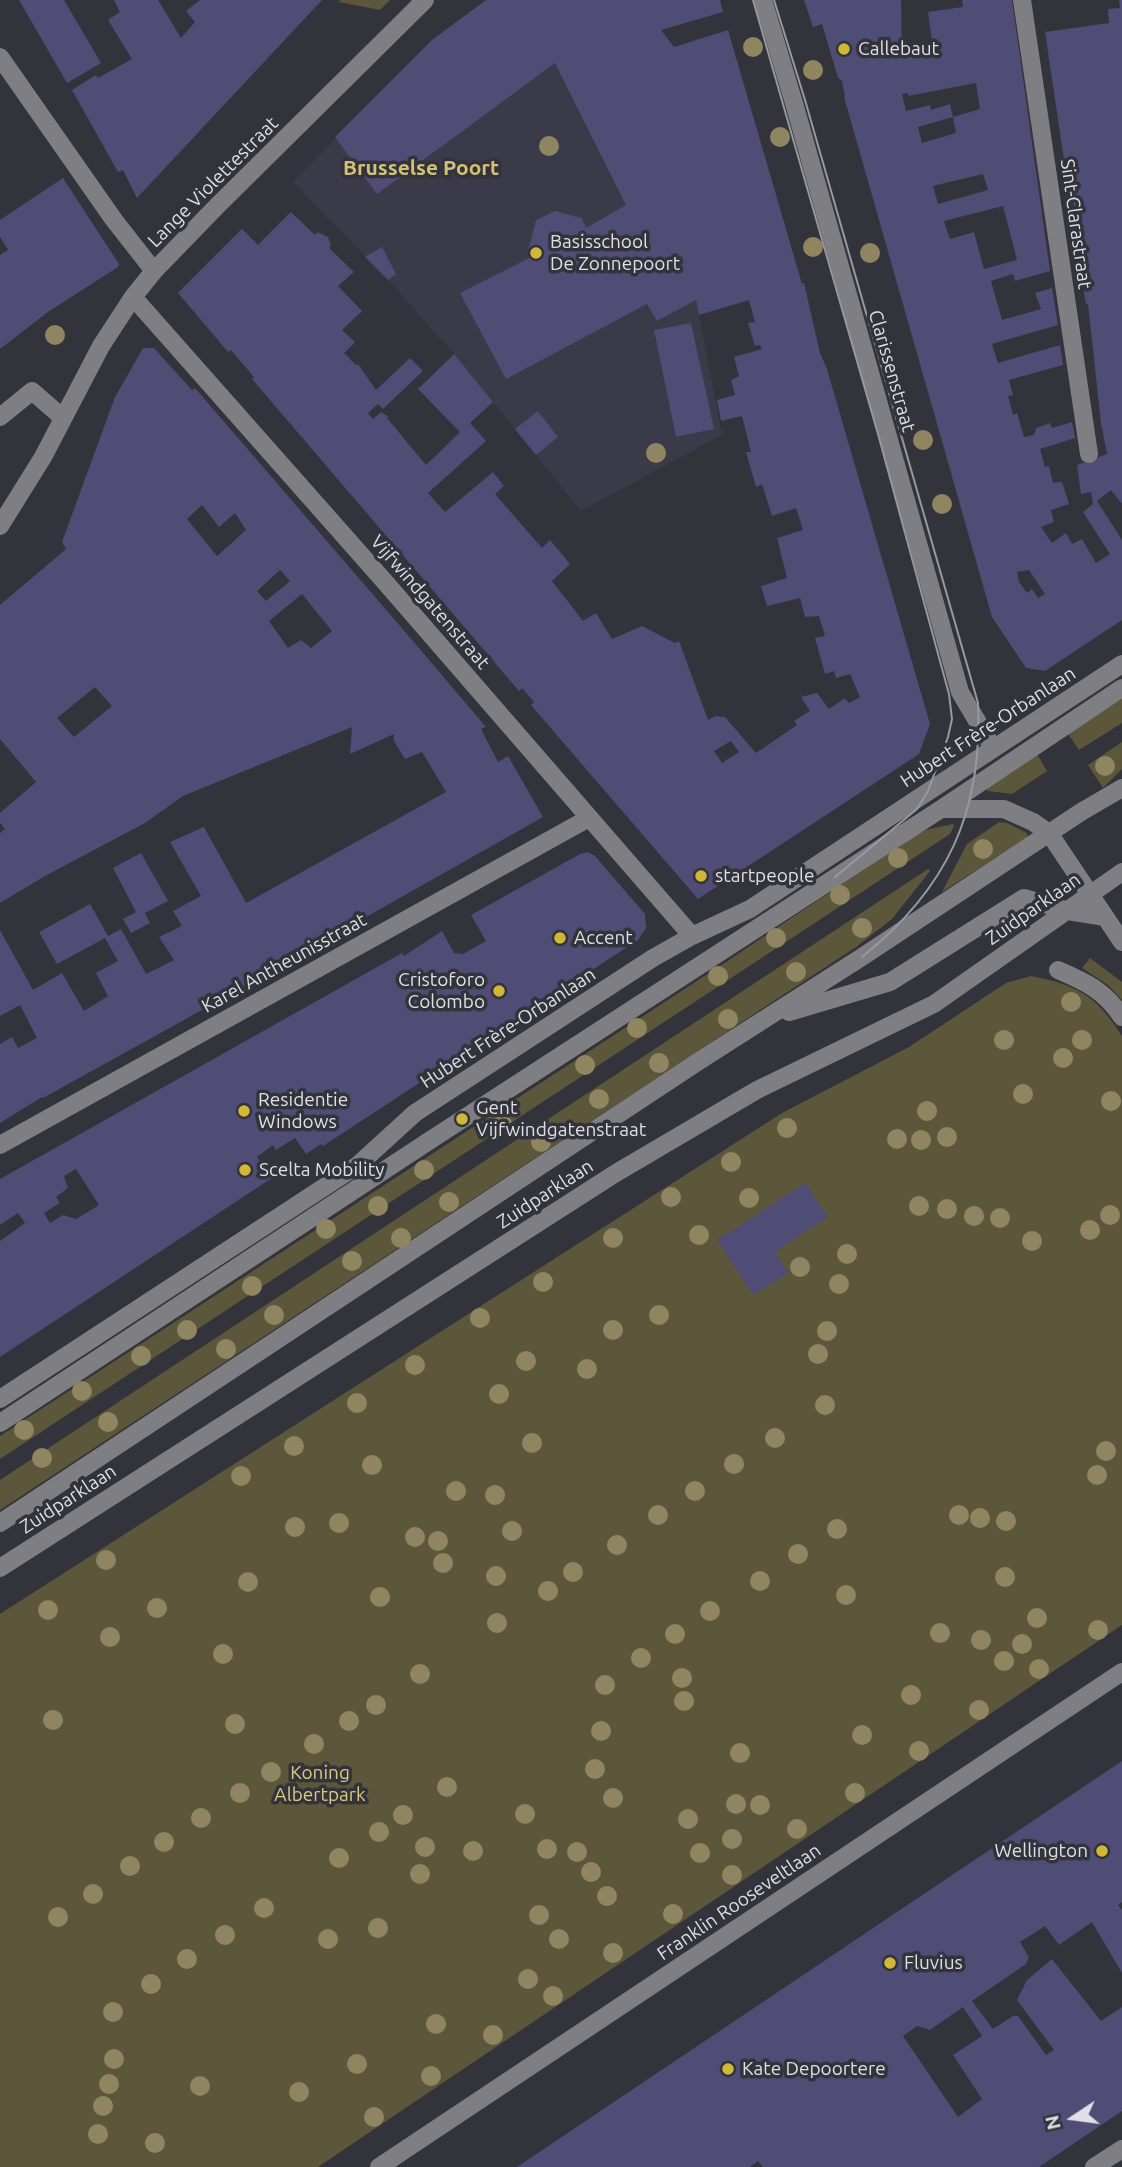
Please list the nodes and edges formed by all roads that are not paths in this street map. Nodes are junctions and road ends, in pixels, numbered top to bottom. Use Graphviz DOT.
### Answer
graph roads {
  1 [pos="425,0"];
  2 [pos="763,0"];
  3 [pos="1022,0"];
  4 [pos="0,57"];
  5 [pos="154,271"];
  6 [pos="133,297"];
  7 [pos="0,416"];
  8 [pos="62,418"];
  9 [pos="1089,454"];
  10 [pos="0,526"];
  11 [pos="1122,664"];
  12 [pos="1122,688"];
  13 [pos="993,748"];
  14 [pos="1122,788"];
  15 [pos="941,810"];
  16 [pos="589,818"];
  17 [pos="1049,833"];
  18 [pos="1122,872"];
  19 [pos="1089,895"];
  20 [pos="1068,911"];
  21 [pos="1105,917"];
  22 [pos="692,936"];
  23 [pos="1122,942"];
  24 [pos="1058,971"];
  25 [pos="1122,1017"];
  26 [pos="767,1019"];
  27 [pos="0,1145"];
  28 [pos="0,1399"];
  29 [pos="0,1423"];
  30 [pos="0,1523"];
  31 [pos="0,1568"];
  32 [pos="1122,1672"];
  33 [pos="1122,2149"];
  34 [pos="379,2167"];
  35 [pos="1094,2167"];
  1 -- 5 [label="street, Lange Violettestraat"];
  2 -- 13 [label="street, Clarissenstraat"];
  3 -- 9 [label="street, Sint-Clarastraat"];
  4 -- 5 [label="street"];
  5 -- 6 [label="street, Lange Violettestraat"];
  6 -- 8 [label="street, Lange Violettestraat"];
  6 -- 16 [label="street, Vijfwindgatenstraat"];
  7 -- 8 [label="street"];
  8 -- 10 [label="street, Lange Violettestraat"];
  11 -- 13 [label="street, Hubert Frère-Orbanlaan"];
  12 -- 15 [label="street"];
  13 -- 22 [label="street, Hubert Frère-Orbanlaan"];
  14 -- 17 [label="street"];
  15 -- 17 [label="street"];
  15 -- 29 [label="street"];
  16 -- 22 [label="street, Vijfwindgatenstraat"];
  16 -- 27 [label="street, Karel Antheunisstraat"];
  17 -- 19 [label="street"];
  17 -- 26 [label="street"];
  18 -- 19 [label="street, Zuidparklaan"];
  19 -- 20 [label="street, Zuidparklaan"];
  19 -- 21 [label="street"];
  20 -- 21 [label="street"];
  20 -- 26 [label="street"];
  20 -- 31 [label="street, Zuidparklaan"];
  21 -- 23 [label="street"];
  22 -- 28 [label="street, Hubert Frère-Orbanlaan"];
  24 -- 25 [label="street"];
  26 -- 30 [label="street"];
  32 -- 34 [label="street, Franklin Rooseveltlaan"];
  33 -- 35 [label="street"];
}
